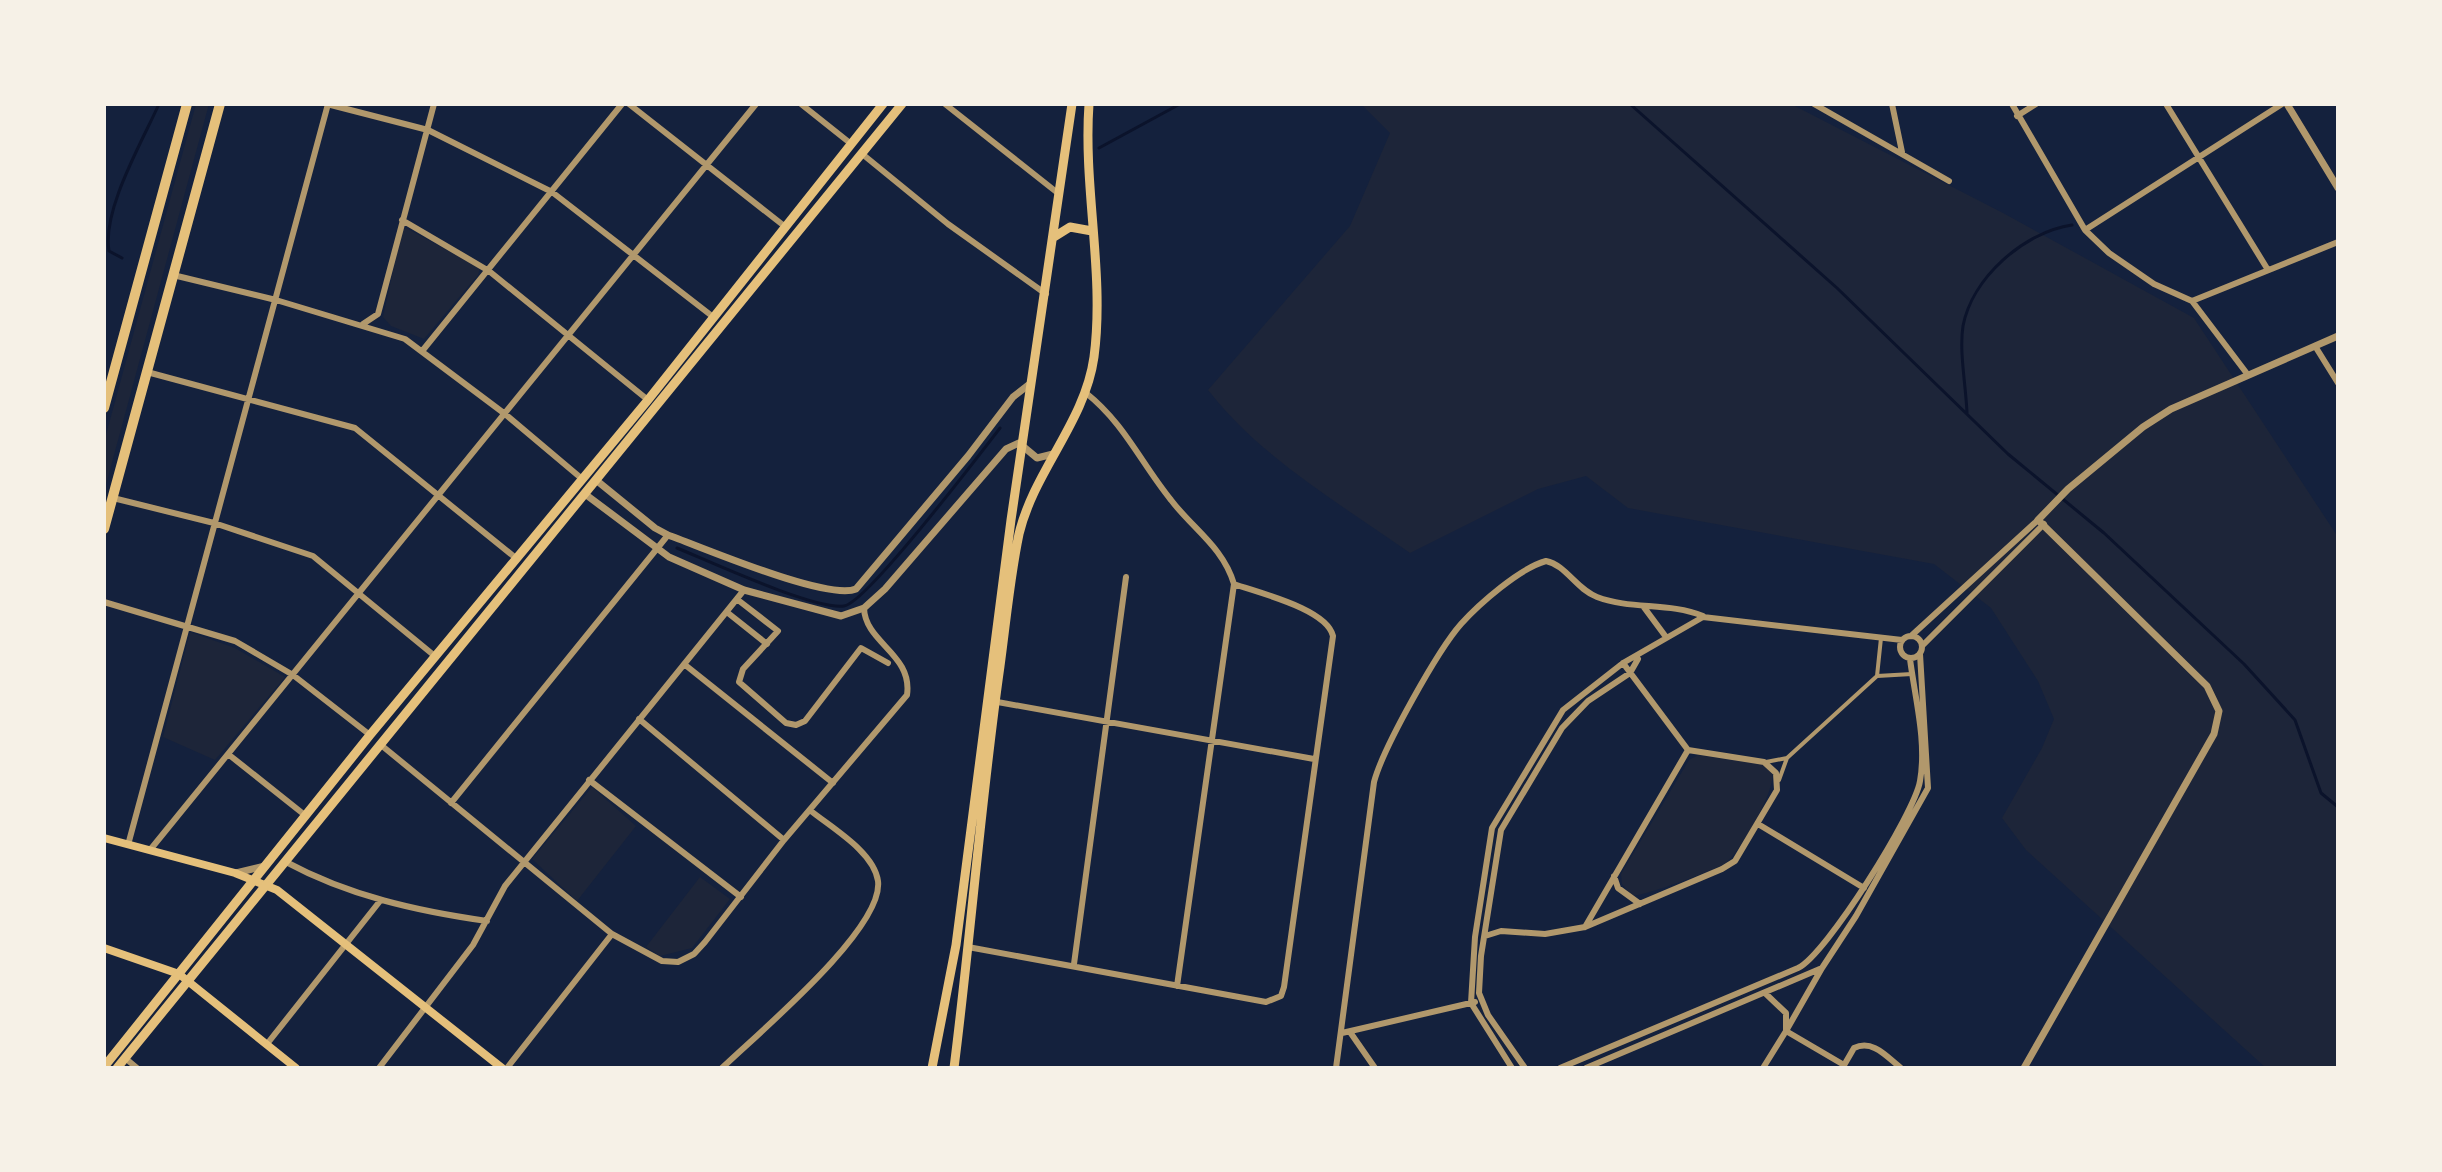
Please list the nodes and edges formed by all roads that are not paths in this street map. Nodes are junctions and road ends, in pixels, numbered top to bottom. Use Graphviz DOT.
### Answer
graph roads {
  1 [pos="187,104"];
  2 [pos="220,104"];
  3 [pos="328,104"];
  4 [pos="434,104"];
  5 [pos="622,104"];
  6 [pos="629,104"];
  7 [pos="756,104"];
  8 [pos="801,104"];
  9 [pos="883,104"];
  10 [pos="902,104"];
  11 [pos="945,104"];
  12 [pos="1072,104"];
  13 [pos="1089,104"];
  14 [pos="1814,104"];
  15 [pos="1892,104"];
  16 [pos="2012,104"];
  17 [pos="2036,104"];
  18 [pos="2166,104"];
  19 [pos="2285,104"];
  20 [pos="2017,116"];
  21 [pos="428,130"];
  22 [pos="850,143"];
  23 [pos="1902,152"];
  24 [pos="861,153"];
  25 [pos="2200,159"];
  26 [pos="708,166"];
  27 [pos="1949,181"];
  28 [pos="2338,188"];
  29 [pos="552,192"];
  30 [pos="1060,194"];
  31 [pos="402,220"];
  32 [pos="783,225"];
  33 [pos="2085,230"];
  34 [pos="1092,231"];
  35 [pos="1054,237"];
  36 [pos="2338,242"];
  37 [pos="634,255"];
  38 [pos="2268,270"];
  39 [pos="489,271"];
  40 [pos="173,275"];
  41 [pos="1046,294"];
  42 [pos="276,300"];
  43 [pos="2192,301"];
  44 [pos="378,314"];
  45 [pos="712,316"];
  46 [pos="363,324"];
  47 [pos="386,330"];
  48 [pos="568,336"];
  49 [pos="2338,336"];
  50 [pos="2315,346"];
  51 [pos="423,350"];
  52 [pos="147,372"];
  53 [pos="2248,375"];
  54 [pos="1033,382"];
  55 [pos="2338,383"];
  56 [pos="1086,393"];
  57 [pos="248,399"];
  58 [pos="648,400"];
  59 [pos="104,408"];
  60 [pos="505,414"];
  61 [pos="1024,444"];
  62 [pos="1053,454"];
  63 [pos="581,478"];
  64 [pos="596,480"];
  65 [pos="585,494"];
  66 [pos="441,495"];
  67 [pos="112,498"];
  68 [pos="2042,520"];
  69 [pos="214,523"];
  70 [pos="104,529"];
  71 [pos="668,535"];
  72 [pos="657,550"];
  73 [pos="517,559"];
  74 [pos="1126,577"];
  75 [pos="1234,584"];
  76 [pos="744,590"];
  77 [pos="359,596"];
  78 [pos="738,600"];
  79 [pos="104,602"];
  80 [pos="1643,606"];
  81 [pos="864,608"];
  82 [pos="728,613"];
  83 [pos="1703,617"];
  84 [pos="187,624"];
  85 [pos="1911,636"];
  86 [pos="1666,637"];
  87 [pos="1881,638"];
  88 [pos="1902,640"];
  89 [pos="767,644"];
  90 [pos="1921,650"];
  91 [pos="436,657"];
  92 [pos="1639,657"];
  93 [pos="1910,659"];
  94 [pos="888,663"];
  95 [pos="1623,663"];
  96 [pos="684,664"];
  97 [pos="1630,673"];
  98 [pos="1912,674"];
  99 [pos="293,675"];
  100 [pos="1877,676"];
  101 [pos="991,701"];
  102 [pos="639,719"];
  103 [pos="1107,724"];
  104 [pos="370,735"];
  105 [pos="1212,742"];
  106 [pos="381,745"];
  107 [pos="1688,750"];
  108 [pos="228,754"];
  109 [pos="1787,758"];
  110 [pos="1314,759"];
  111 [pos="1764,762"];
  112 [pos="589,780"];
  113 [pos="1779,780"];
  114 [pos="833,783"];
  115 [pos="451,803"];
  116 [pos="811,811"];
  117 [pos="306,816"];
  118 [pos="1758,824"];
  119 [pos="104,838"];
  120 [pos="784,840"];
  121 [pos="128,845"];
  122 [pos="150,850"];
  123 [pos="286,862"];
  124 [pos="524,862"];
  125 [pos="265,866"];
  126 [pos="235,873"];
  127 [pos="1614,876"];
  128 [pos="254,881"];
  129 [pos="1863,887"];
  130 [pos="266,888"];
  131 [pos="1870,892"];
  132 [pos="741,897"];
  133 [pos="380,901"];
  134 [pos="1640,904"];
  135 [pos="487,921"];
  136 [pos="1585,927"];
  137 [pos="612,934"];
  138 [pos="1485,935"];
  139 [pos="1475,937"];
  140 [pos="344,945"];
  141 [pos="967,947"];
  142 [pos="104,948"];
  143 [pos="1074,964"];
  144 [pos="1822,968"];
  145 [pos="179,974"];
  146 [pos="189,982"];
  147 [pos="1177,986"];
  148 [pos="1755,987"];
  149 [pos="1766,993"];
  150 [pos="1482,1000"];
  151 [pos="1471,1003"];
  152 [pos="426,1009"];
  153 [pos="940,1030"];
  154 [pos="1786,1031"];
  155 [pos="959,1033"];
  156 [pos="1346,1033"];
  157 [pos="267,1044"];
  158 [pos="125,1058"];
  159 [pos="104,1067"];
  160 [pos="1844,1067"];
  161 [pos="117,1068"];
  162 [pos="137,1068"];
  163 [pos="296,1068"];
  164 [pos="379,1068"];
  165 [pos="505,1068"];
  166 [pos="722,1068"];
  167 [pos="932,1068"];
  168 [pos="954,1068"];
  169 [pos="1336,1068"];
  170 [pos="1375,1068"];
  171 [pos="1512,1068"];
  172 [pos="1525,1068"];
  173 [pos="1560,1068"];
  174 [pos="1586,1068"];
  175 [pos="1763,1068"];
  176 [pos="1901,1068"];
  177 [pos="2024,1068"];
  1 -- 59 [label="highway"];
  2 -- 40 [label="highway"];
  3 -- 21 [label="street"];
  3 -- 42 [label="street"];
  4 -- 21 [label="street"];
  5 -- 29 [label="street"];
  6 -- 26 [label="street"];
  7 -- 26 [label="street"];
  8 -- 22 [label="street"];
  9 -- 22 [label="main road"];
  10 -- 24 [label="main road"];
  11 -- 30 [label="street"];
  12 -- 30 [label="main road"];
  13 -- 34 [label="main road"];
  14 -- 23 [label="street"];
  15 -- 23 [label="street"];
  16 -- 20 [label="street"];
  17 -- 20 [label="street"];
  18 -- 25 [label="street"];
  19 -- 25 [label="street"];
  19 -- 28 [label="street"];
  20 -- 33 [label="street"];
  21 -- 29 [label="street"];
  21 -- 31 [label="street"];
  22 -- 32 [label="main road"];
  23 -- 27 [label="street"];
  24 -- 41 [label="street"];
  24 -- 64 [label="main road"];
  25 -- 33 [label="street"];
  25 -- 38 [label="street"];
  26 -- 32 [label="street"];
  26 -- 37 [label="street"];
  29 -- 37 [label="street"];
  29 -- 39 [label="street"];
  30 -- 35 [label="main road"];
  31 -- 39 [label="street"];
  31 -- 44 [label="street"];
  32 -- 45 [label="main road"];
  33 -- 43 [label="street"];
  34 -- 35 [label="main road"];
  34 -- 56 [label="main road"];
  35 -- 41 [label="main road"];
  36 -- 38 [label="street"];
  37 -- 45 [label="street"];
  37 -- 48 [label="street"];
  38 -- 43 [label="street"];
  39 -- 48 [label="street"];
  39 -- 51 [label="street"];
  40 -- 42 [label="street"];
  40 -- 52 [label="highway"];
  41 -- 54 [label="main road"];
  42 -- 46 [label="street"];
  42 -- 57 [label="street"];
  43 -- 53 [label="street"];
  44 -- 46 [label="street"];
  44 -- 47 [label="street"];
  45 -- 58 [label="main road"];
  46 -- 47 [label="street"];
  47 -- 51 [label="street"];
  48 -- 58 [label="street"];
  48 -- 60 [label="street"];
  49 -- 50 [label="street"];
  50 -- 53 [label="street"];
  50 -- 55 [label="street"];
  51 -- 60 [label="street"];
  52 -- 57 [label="street"];
  52 -- 67 [label="highway"];
  53 -- 68 [label="street"];
  54 -- 61 [label="main road"];
  54 -- 71 [label="street"];
  56 -- 62 [label="main road"];
  56 -- 75 [label="street"];
  57 -- 66 [label="street"];
  57 -- 69 [label="street"];
  58 -- 63 [label="main road"];
  60 -- 63 [label="street"];
  60 -- 66 [label="street"];
  61 -- 62 [label="street"];
  61 -- 81 [label="street"];
  61 -- 101 [label="main road"];
  62 -- 101 [label="main road"];
  63 -- 73 [label="main road"];
  64 -- 65 [label="main road"];
  64 -- 71 [label="street"];
  65 -- 72 [label="street"];
  65 -- 106 [label="main road"];
  66 -- 73 [label="street"];
  66 -- 77 [label="street"];
  67 -- 69 [label="street"];
  67 -- 70 [label="highway"];
  68 -- 85 [label="street"];
  68 -- 90 [label="street"];
  68 -- 177 [label="street"];
  69 -- 77 [label="street"];
  69 -- 84 [label="street"];
  71 -- 72 [label="street"];
  72 -- 76 [label="street"];
  72 -- 115 [label="street"];
  73 -- 91 [label="main road"];
  74 -- 103 [label="street"];
  75 -- 105 [label="street"];
  75 -- 110 [label="street"];
  76 -- 78 [label="street"];
  76 -- 81 [label="street"];
  77 -- 91 [label="street"];
  77 -- 99 [label="street"];
  78 -- 82 [label="street"];
  78 -- 89 [label="street"];
  79 -- 84 [label="street"];
  80 -- 83 [label="street"];
  80 -- 86 [label="street"];
  80 -- 156 [label="street"];
  81 -- 114 [label="street"];
  82 -- 89 [label="street"];
  82 -- 96 [label="street"];
  83 -- 86 [label="street"];
  83 -- 87 [label="street"];
  84 -- 99 [label="street"];
  84 -- 121 [label="street"];
  85 -- 88 [label="street"];
  85 -- 90 [label="street"];
  86 -- 92 [label="street"];
  87 -- 88 [label="street"];
  87 -- 100 [label="street"];
  88 -- 93 [label="street"];
  89 -- 94 [label="street"];
  90 -- 93 [label="street"];
  90 -- 131 [label="street"];
  91 -- 104 [label="main road"];
  92 -- 95 [label="street"];
  92 -- 97 [label="street"];
  93 -- 98 [label="street"];
  95 -- 97 [label="street"];
  95 -- 139 [label="street"];
  96 -- 102 [label="street"];
  96 -- 114 [label="street"];
  97 -- 107 [label="street"];
  97 -- 138 [label="street"];
  98 -- 100 [label="street"];
  98 -- 129 [label="street"];
  99 -- 104 [label="street"];
  99 -- 108 [label="street"];
  100 -- 109 [label="street"];
  101 -- 103 [label="street"];
  101 -- 141 [label="main road"];
  101 -- 153 [label="main road"];
  102 -- 112 [label="street"];
  102 -- 120 [label="street"];
  103 -- 105 [label="street"];
  103 -- 143 [label="street"];
  104 -- 117 [label="main road"];
  105 -- 110 [label="street"];
  105 -- 147 [label="street"];
  106 -- 115 [label="street"];
  106 -- 123 [label="main road"];
  107 -- 111 [label="street"];
  107 -- 127 [label="street"];
  108 -- 117 [label="street"];
  108 -- 122 [label="street"];
  109 -- 111 [label="street"];
  109 -- 113 [label="street"];
  110 -- 147 [label="street"];
  111 -- 113 [label="street"];
  112 -- 124 [label="street"];
  112 -- 132 [label="street"];
  113 -- 118 [label="street"];
  114 -- 116 [label="street"];
  115 -- 124 [label="street"];
  116 -- 120 [label="street"];
  116 -- 166 [label="street"];
  117 -- 125 [label="main road"];
  118 -- 129 [label="street"];
  118 -- 134 [label="street"];
  119 -- 121 [label="main road"];
  120 -- 132 [label="street"];
  121 -- 122 [label="main road"];
  122 -- 126 [label="main road"];
  123 -- 130 [label="main road"];
  123 -- 133 [label="street"];
  124 -- 135 [label="street"];
  124 -- 137 [label="street"];
  125 -- 126 [label="street"];
  125 -- 128 [label="main road"];
  126 -- 128 [label="main road"];
  127 -- 134 [label="street"];
  127 -- 136 [label="street"];
  128 -- 130 [label="main road"];
  128 -- 145 [label="main road"];
  129 -- 131 [label="street"];
  129 -- 148 [label="street"];
  130 -- 140 [label="main road"];
  130 -- 146 [label="main road"];
  131 -- 144 [label="street"];
  132 -- 137 [label="street"];
  133 -- 135 [label="street"];
  133 -- 140 [label="street"];
  134 -- 136 [label="street"];
  135 -- 152 [label="street"];
  136 -- 138 [label="street"];
  137 -- 165 [label="street"];
  138 -- 139 [label="street"];
  138 -- 150 [label="street"];
  139 -- 151 [label="street"];
  140 -- 152 [label="main road"];
  140 -- 157 [label="street"];
  141 -- 143 [label="street"];
  141 -- 155 [label="main road"];
  142 -- 145 [label="main road"];
  143 -- 147 [label="street"];
  144 -- 149 [label="street"];
  144 -- 154 [label="street"];
  145 -- 146 [label="main road"];
  145 -- 159 [label="main road"];
  146 -- 157 [label="main road"];
  146 -- 158 [label="main road"];
  148 -- 149 [label="street"];
  148 -- 173 [label="street"];
  149 -- 154 [label="street"];
  149 -- 174 [label="street"];
  150 -- 151 [label="street"];
  150 -- 172 [label="street"];
  151 -- 156 [label="street"];
  151 -- 171 [label="street"];
  152 -- 164 [label="street"];
  152 -- 165 [label="main road"];
  153 -- 155 [label="main road"];
  153 -- 167 [label="main road"];
  154 -- 160 [label="street"];
  154 -- 175 [label="street"];
  155 -- 168 [label="main road"];
  156 -- 169 [label="street"];
  156 -- 170 [label="street"];
  157 -- 163 [label="main road"];
  158 -- 161 [label="main road"];
  158 -- 162 [label="street"];
  160 -- 176 [label="street"];
}
